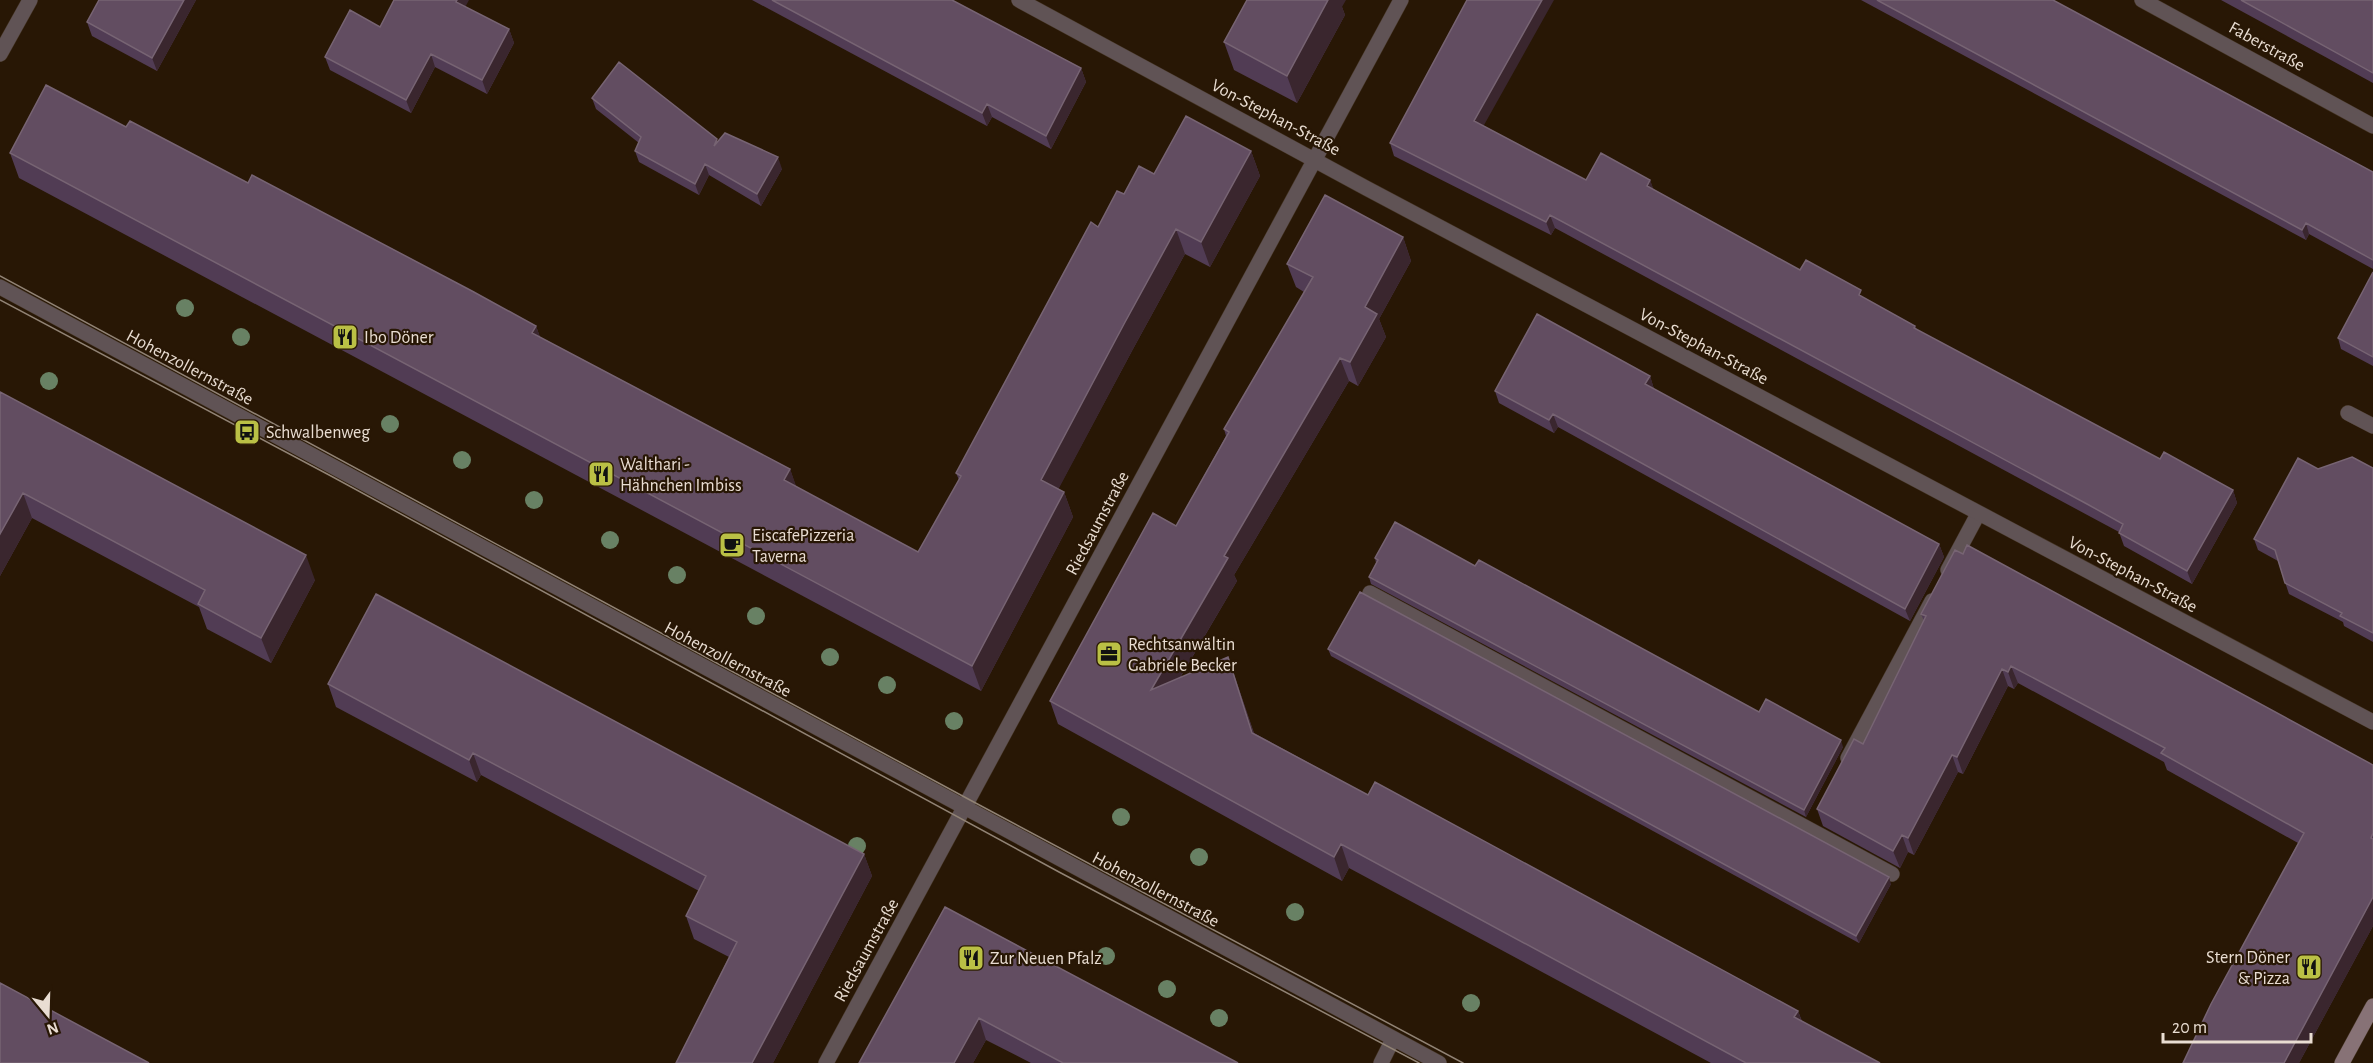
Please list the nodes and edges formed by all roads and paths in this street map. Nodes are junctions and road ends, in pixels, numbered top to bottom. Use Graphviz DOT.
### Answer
graph roads {
  1 [pos="30,0"];
  2 [pos="1019,0"];
  3 [pos="1401,0"];
  4 [pos="2142,0"];
  5 [pos="0,54"];
  6 [pos="2373,126"];
  7 [pos="1314,159"];
  8 [pos="0,287"];
  9 [pos="2348,413"];
  10 [pos="2373,426"];
  11 [pos="1978,514"];
  12 [pos="1370,593"];
  13 [pos="2373,722"];
  14 [pos="1838,777"];
  15 [pos="965,809"];
  16 [pos="1892,874"];
  17 [pos="2373,1005"];
  18 [pos="1394,1039"];
  19 [pos="826,1063"];
  20 [pos="1381,1063"];
  21 [pos="1439,1063"];
  22 [pos="2342,1063"];
  1 -- 5 [label="street"];
  2 -- 7 [label="street, Von-Stephan-Straße"];
  3 -- 7 [label="street, Riedsaumstraße"];
  4 -- 6 [label="street, Faberstraße"];
  7 -- 11 [label="street, Von-Stephan-Straße"];
  7 -- 15 [label="street, Riedsaumstraße"];
  8 -- 15 [label="street, Hohenzollernstraße"];
  9 -- 10 [label="street"];
  11 -- 13 [label="street, Von-Stephan-Straße"];
  11 -- 14 [label="street"];
  12 -- 16 [label="street"];
  15 -- 18 [label="street, Hohenzollernstraße"];
  15 -- 19 [label="street, Riedsaumstraße"];
  17 -- 22 [label="main road"];
  18 -- 20 [label="street"];
  18 -- 21 [label="street, Hohenzollernstraße"];
}
